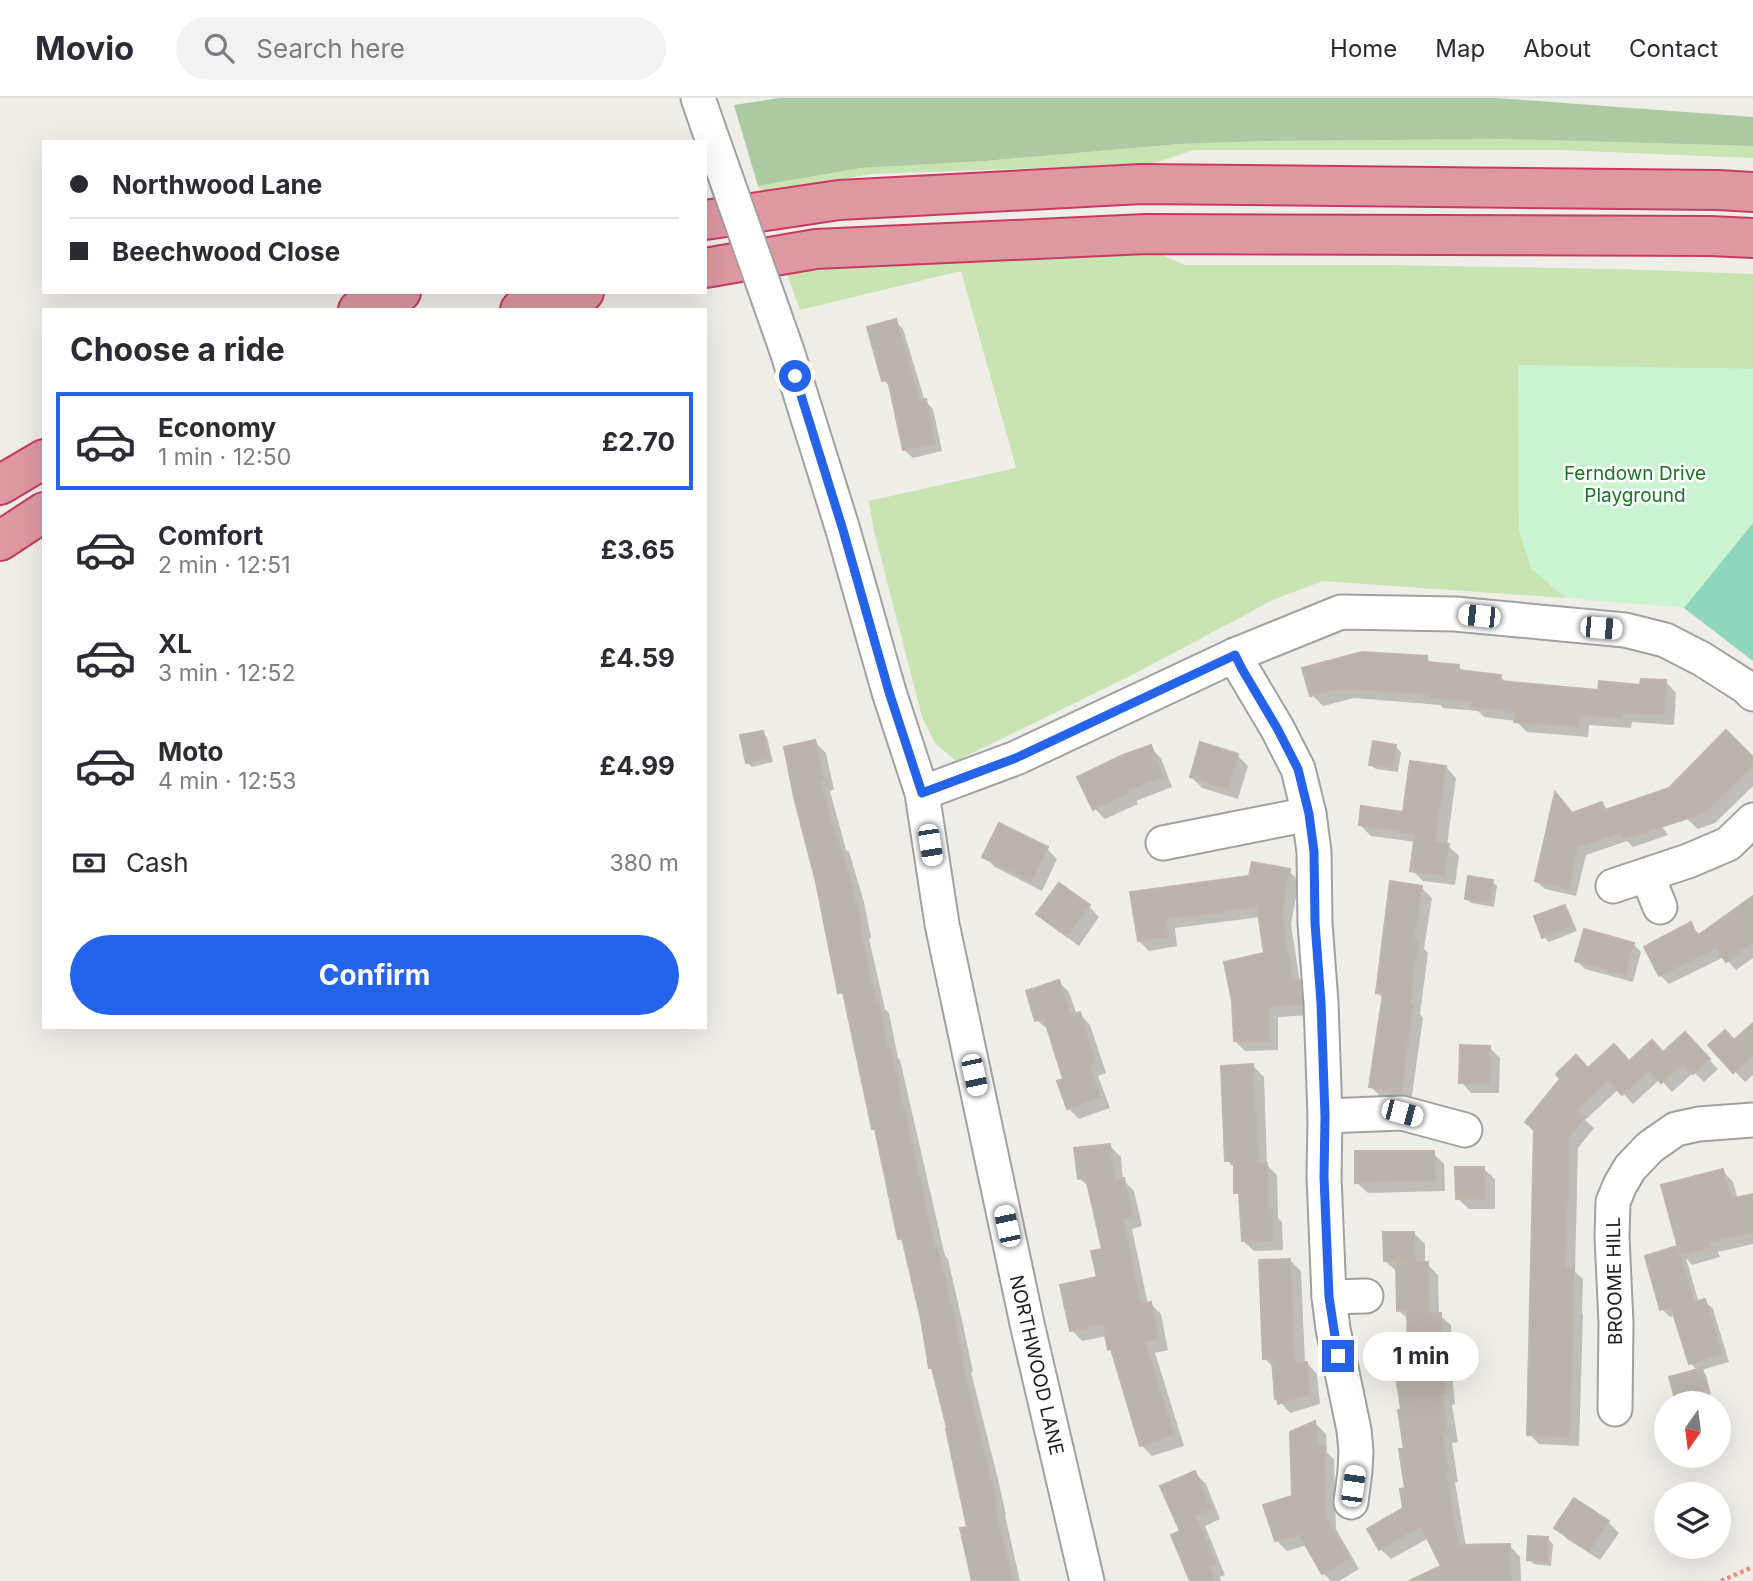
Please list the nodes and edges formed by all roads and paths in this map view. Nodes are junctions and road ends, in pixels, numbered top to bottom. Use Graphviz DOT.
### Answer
graph roads {
  1 [pos="703,112"];
  2 [pos="1753,192"];
  3 [pos="707,220"];
  4 [pos="1753,238"];
  5 [pos="707,268"];
  6 [pos="396,294"];
  7 [pos="577,294"];
  8 [pos="363,308"];
  9 [pos="527,308"];
  10 [pos="42,460"];
  11 [pos="0,485"];
  12 [pos="42,513"];
  13 [pos="0,541"];
  14 [pos="1235,655"];
  15 [pos="1753,694"];
  16 [pos="922,793"];
  17 [pos="1309,814"];
  18 [pos="1753,820"];
  19 [pos="1163,844"];
  20 [pos="1647,875"];
  21 [pos="1613,886"];
  22 [pos="1661,907"];
  23 [pos="1325,1116"];
  24 [pos="1753,1120"];
  25 [pos="1465,1130"];
  26 [pos="1366,1296"];
  27 [pos="1329,1297"];
  28 [pos="1615,1409"];
  29 [pos="1351,1502"];
  30 [pos="1753,1567"];
  31 [pos="1087,1581"];
  32 [pos="1721,1581"];
  1 -- 16 [label="street, NORTHWOOD LANE, bridge"];
  2 -- 3 [label="highway"];
  4 -- 5 [label="highway"];
  6 -- 8 [label="highway"];
  7 -- 9 [label="highway"];
  10 -- 11 [label="highway"];
  12 -- 13 [label="highway"];
  14 -- 15 [label="street"];
  14 -- 16 [label="street"];
  14 -- 17 [label="street"];
  16 -- 31 [label="street, NORTHWOOD LANE"];
  17 -- 19 [label="street"];
  17 -- 23 [label="street"];
  18 -- 20 [label="street"];
  20 -- 21 [label="street"];
  20 -- 22 [label="street"];
  23 -- 25 [label="street"];
  23 -- 27 [label="street"];
  24 -- 28 [label="street, BROOME HILL"];
  26 -- 27 [label="street"];
  27 -- 29 [label="street"];
  30 -- 32 [label="path"];
}
